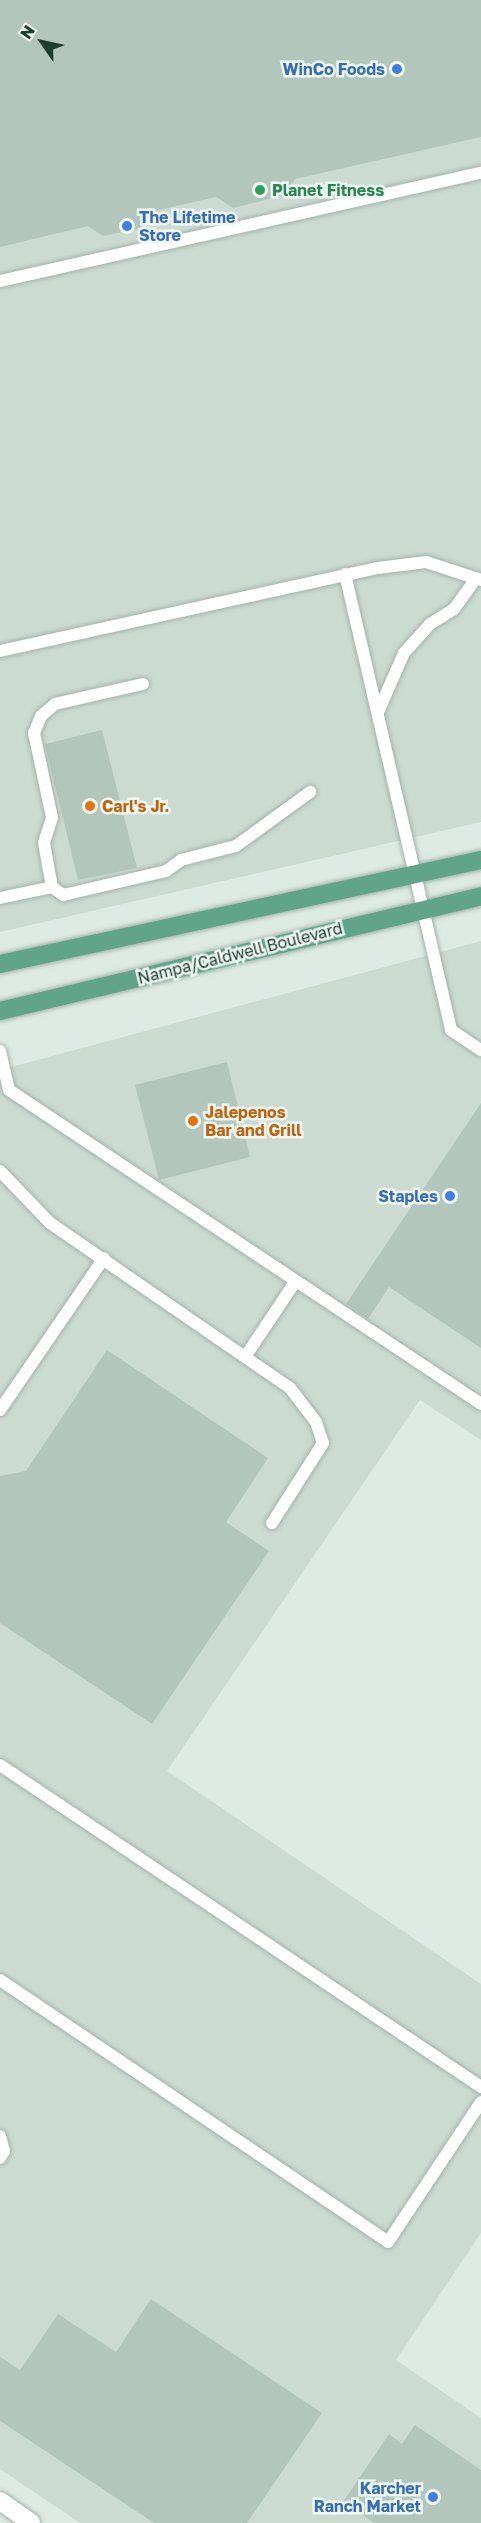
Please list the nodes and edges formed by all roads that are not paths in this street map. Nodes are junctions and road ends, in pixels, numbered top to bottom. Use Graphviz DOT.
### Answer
graph roads {
  1 [pos="481,173"];
  2 [pos="0,281"];
  3 [pos="345,574"];
  4 [pos="479,579"];
  5 [pos="0,651"];
  6 [pos="143,684"];
  7 [pos="378,712"];
  8 [pos="310,792"];
  9 [pos="481,860"];
  10 [pos="416,876"];
  11 [pos="52,887"];
  12 [pos="481,896"];
  13 [pos="0,898"];
  14 [pos="424,909"];
  15 [pos="0,964"];
  16 [pos="0,1011"];
  17 [pos="481,1050"];
  18 [pos="0,1051"];
  19 [pos="0,1171"];
  20 [pos="104,1258"];
  21 [pos="295,1282"];
  22 [pos="246,1357"];
  23 [pos="481,1404"];
  24 [pos="0,1410"];
  25 [pos="272,1523"];
  26 [pos="0,1765"];
  27 [pos="0,1980"];
  28 [pos="481,2086"];
  29 [pos="481,2102"];
  30 [pos="0,2136"];
  31 [pos="0,2158"];
  32 [pos="0,2501"];
  33 [pos="31,2523"];
  1 -- 2 [label="lane"];
  3 -- 4 [label="lane"];
  3 -- 5 [label="lane"];
  3 -- 7 [label="lane"];
  4 -- 7 [label="lane"];
  6 -- 11 [label="lane"];
  7 -- 10 [label="lane"];
  8 -- 11 [label="lane"];
  9 -- 10 [label="main road"];
  10 -- 14 [label="lane"];
  10 -- 15 [label="main road"];
  11 -- 13 [label="lane"];
  12 -- 14 [label="main road, Nampa/Caldwell Boulevard"];
  14 -- 16 [label="main road, Nampa/Caldwell Boulevard"];
  14 -- 17 [label="lane"];
  18 -- 21 [label="lane"];
  19 -- 20 [label="lane"];
  20 -- 22 [label="lane"];
  20 -- 24 [label="lane"];
  21 -- 22 [label="lane"];
  21 -- 23 [label="lane"];
  22 -- 25 [label="lane"];
  26 -- 28 [label="lane"];
  27 -- 29 [label="lane"];
  30 -- 31 [label="lane"];
  32 -- 33 [label="street"];
}
